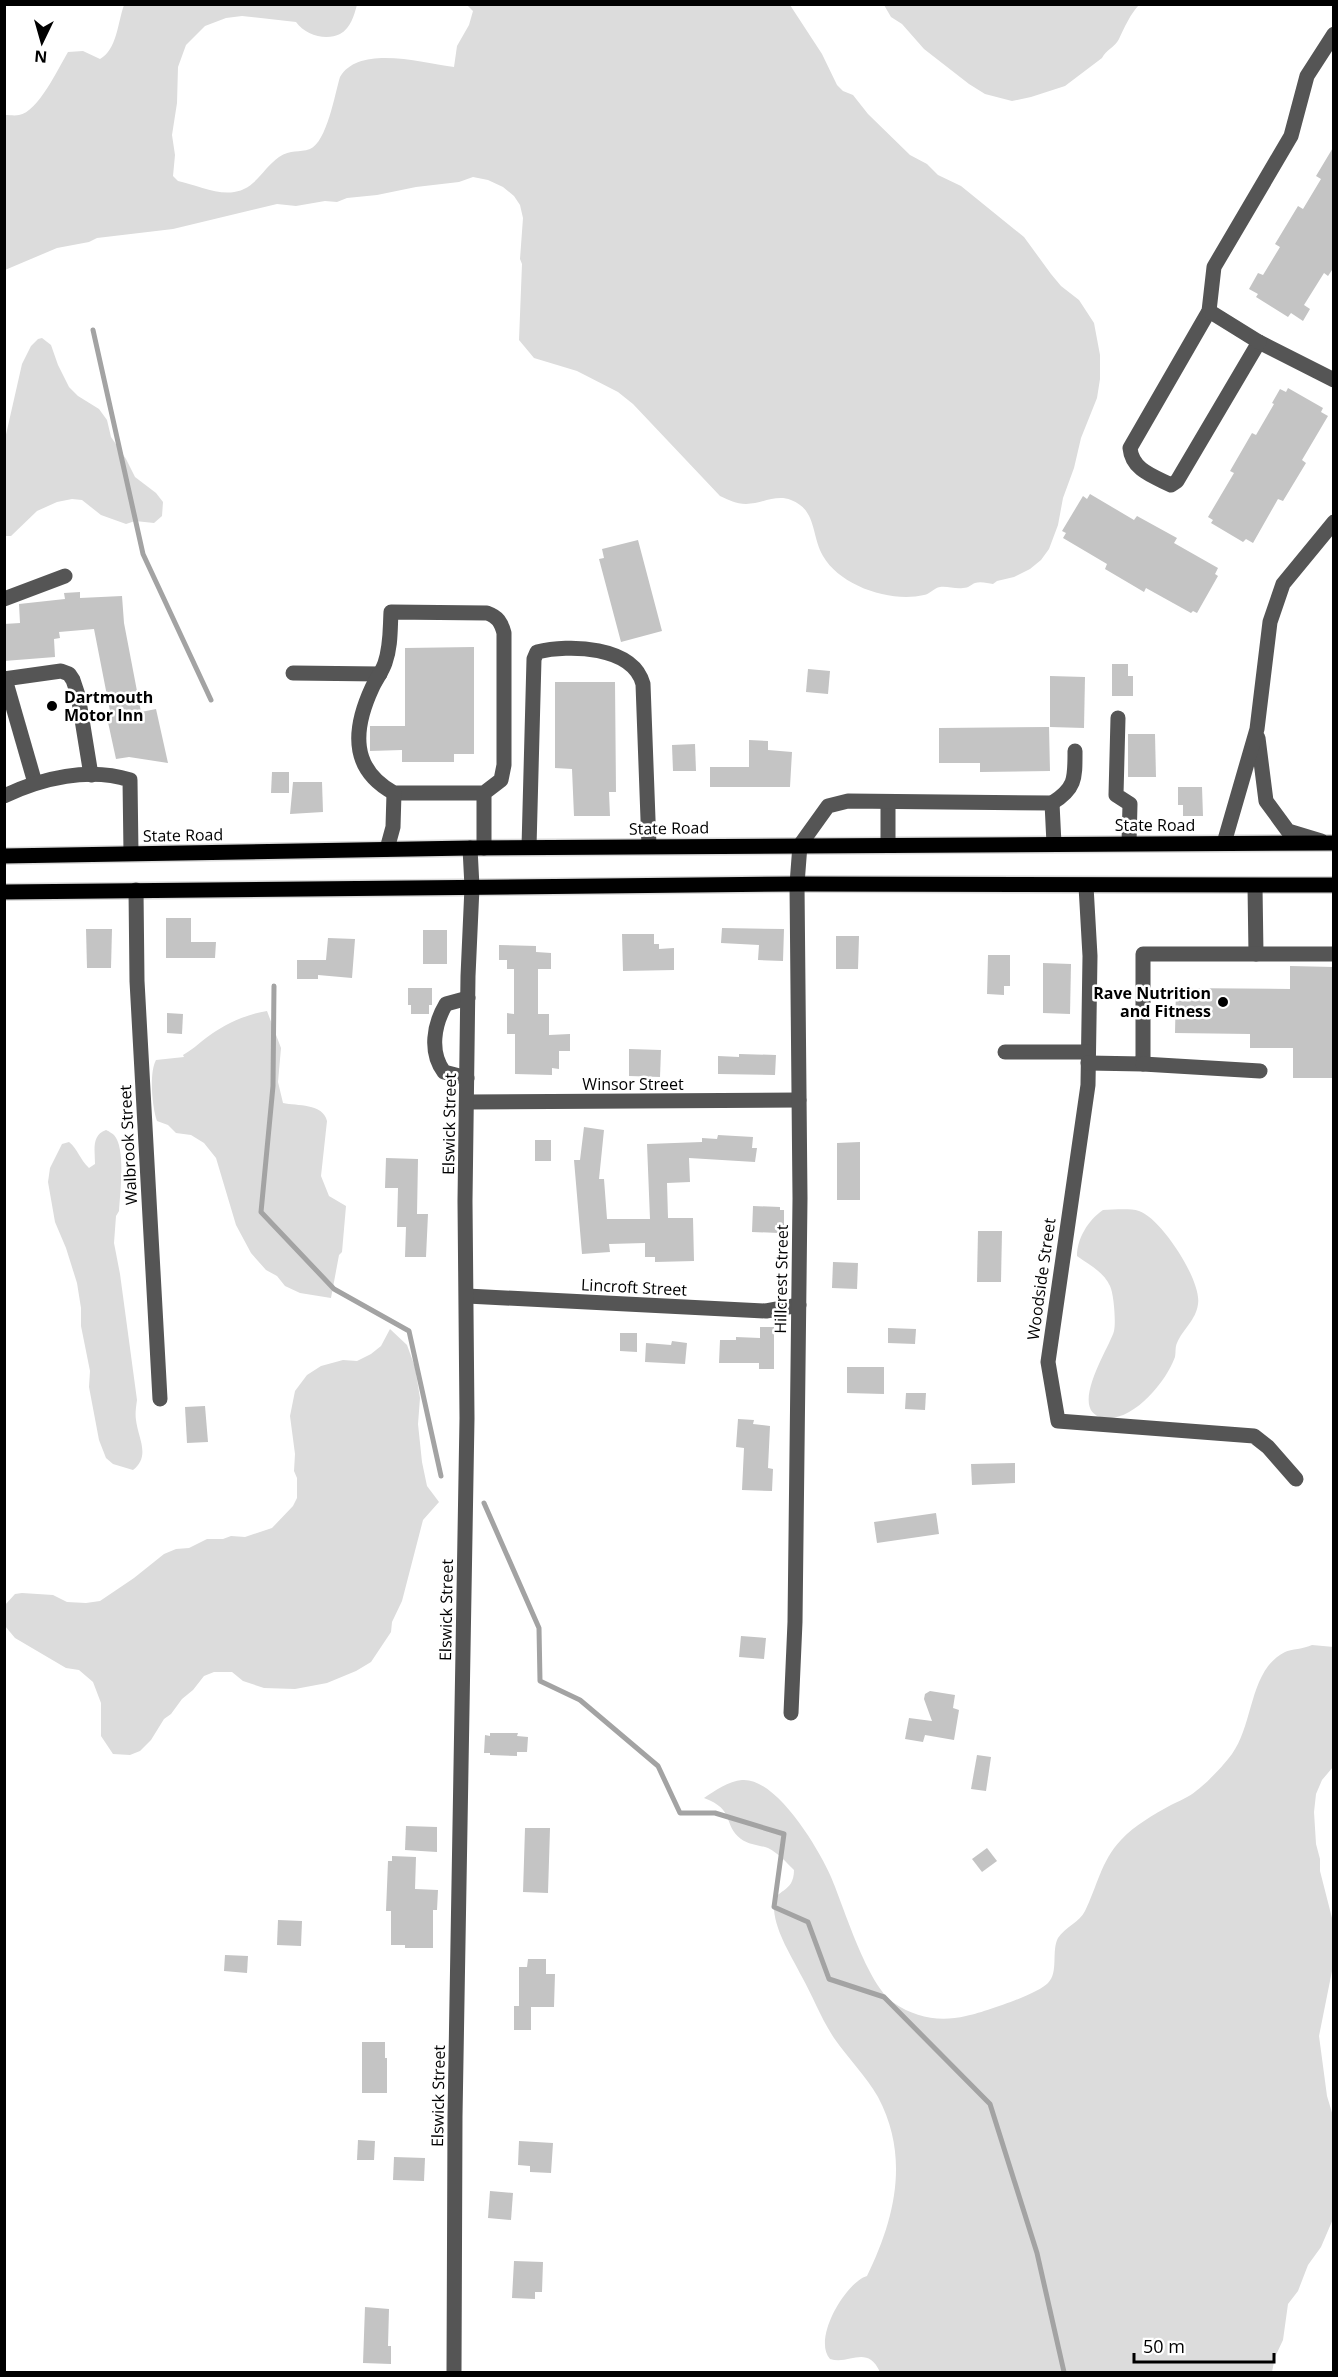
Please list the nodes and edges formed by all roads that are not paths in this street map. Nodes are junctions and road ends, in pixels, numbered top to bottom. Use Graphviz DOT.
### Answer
graph roads {
  1 [pos="1334,34"];
  2 [pos="1209,311"];
  3 [pos="1259,342"];
  4 [pos="1332,376"];
  5 [pos="1334,522"];
  6 [pos="65,576"];
  7 [pos="4,599"];
  8 [pos="292,673"];
  9 [pos="380,674"];
  10 [pos="5,679"];
  11 [pos="1118,718"];
  12 [pos="1257,729"];
  13 [pos="1075,751"];
  14 [pos="91,775"];
  15 [pos="35,783"];
  16 [pos="484,793"];
  17 [pos="394,794"];
  18 [pos="4,796"];
  19 [pos="888,802"];
  20 [pos="1052,803"];
  21 [pos="1129,843"];
  22 [pos="1224,843"];
  23 [pos="1329,843"];
  24 [pos="1054,844"];
  25 [pos="800,845"];
  26 [pos="888,845"];
  27 [pos="649,846"];
  28 [pos="477,848"];
  29 [pos="529,848"];
  30 [pos="387,849"];
  31 [pos="131,853"];
  32 [pos="4,856"];
  33 [pos="797,884"];
  34 [pos="1334,885"];
  35 [pos="1086,886"];
  36 [pos="1255,886"];
  37 [pos="472,887"];
  38 [pos="136,890"];
  39 [pos="4,892"];
  40 [pos="1256,954"];
  41 [pos="1334,954"];
  42 [pos="468,998"];
  43 [pos="1005,1052"];
  44 [pos="1088,1058"];
  45 [pos="1143,1064"];
  46 [pos="1260,1071"];
  47 [pos="467,1078"];
  48 [pos="799,1100"];
  49 [pos="467,1102"];
  50 [pos="467,1296"];
  51 [pos="799,1305"];
  52 [pos="160,1399"];
  53 [pos="1296,1479"];
  54 [pos="790,1713"];
  55 [pos="454,2373"];
  1 -- 2 [label="street"];
  2 -- 3 [label="street"];
  2 -- 3 [label="street"];
  3 -- 4 [label="street"];
  5 -- 12 [label="street"];
  6 -- 7 [label="street"];
  8 -- 9 [label="street"];
  9 -- 16 [label="street"];
  9 -- 17 [label="street"];
  10 -- 14 [label="street"];
  10 -- 15 [label="street"];
  11 -- 21 [label="street"];
  12 -- 22 [label="street"];
  12 -- 23 [label="street"];
  13 -- 20 [label="street"];
  14 -- 15 [label="street"];
  14 -- 31 [label="street"];
  15 -- 18 [label="street"];
  16 -- 17 [label="street"];
  16 -- 28 [label="street, Elswick Street"];
  17 -- 30 [label="street"];
  19 -- 20 [label="street"];
  19 -- 25 [label="street"];
  19 -- 26 [label="street"];
  20 -- 24 [label="street"];
  21 -- 22 [label="main road, State Road"];
  21 -- 24 [label="main road, State Road"];
  22 -- 23 [label="main road, State Road"];
  24 -- 26 [label="main road, State Road"];
  25 -- 26 [label="main road, State Road"];
  25 -- 27 [label="main road, State Road"];
  25 -- 33 [label="street, Hillcrest Street"];
  27 -- 29 [label="main road, State Road"];
  27 -- 29 [label="street"];
  28 -- 29 [label="main road, State Road"];
  28 -- 30 [label="main road, State Road"];
  28 -- 37 [label="street, Elswick Street"];
  30 -- 31 [label="main road, State Road"];
  31 -- 32 [label="main road, State Road"];
  33 -- 35 [label="main road"];
  33 -- 37 [label="main road"];
  33 -- 48 [label="street, Hillcrest Street"];
  34 -- 36 [label="main road"];
  35 -- 36 [label="main road"];
  35 -- 44 [label="street, Woodside Street"];
  36 -- 40 [label="street"];
  37 -- 38 [label="main road"];
  37 -- 42 [label="street, Elswick Street"];
  38 -- 39 [label="main road"];
  38 -- 52 [label="street, Walbrook Street"];
  40 -- 41 [label="street"];
  40 -- 45 [label="street"];
  42 -- 47 [label="street, Elswick Street"];
  42 -- 47 [label="street"];
  43 -- 44 [label="street"];
  44 -- 45 [label="street"];
  44 -- 53 [label="street, Woodside Street"];
  45 -- 46 [label="street"];
  47 -- 49 [label="street, Elswick Street"];
  48 -- 49 [label="street, Winsor Street"];
  48 -- 51 [label="street, Hillcrest Street"];
  49 -- 50 [label="street, Elswick Street"];
  50 -- 51 [label="street, Lincroft Street"];
  50 -- 55 [label="street, Elswick Street"];
  51 -- 54 [label="street, Hillcrest Street"];
}
